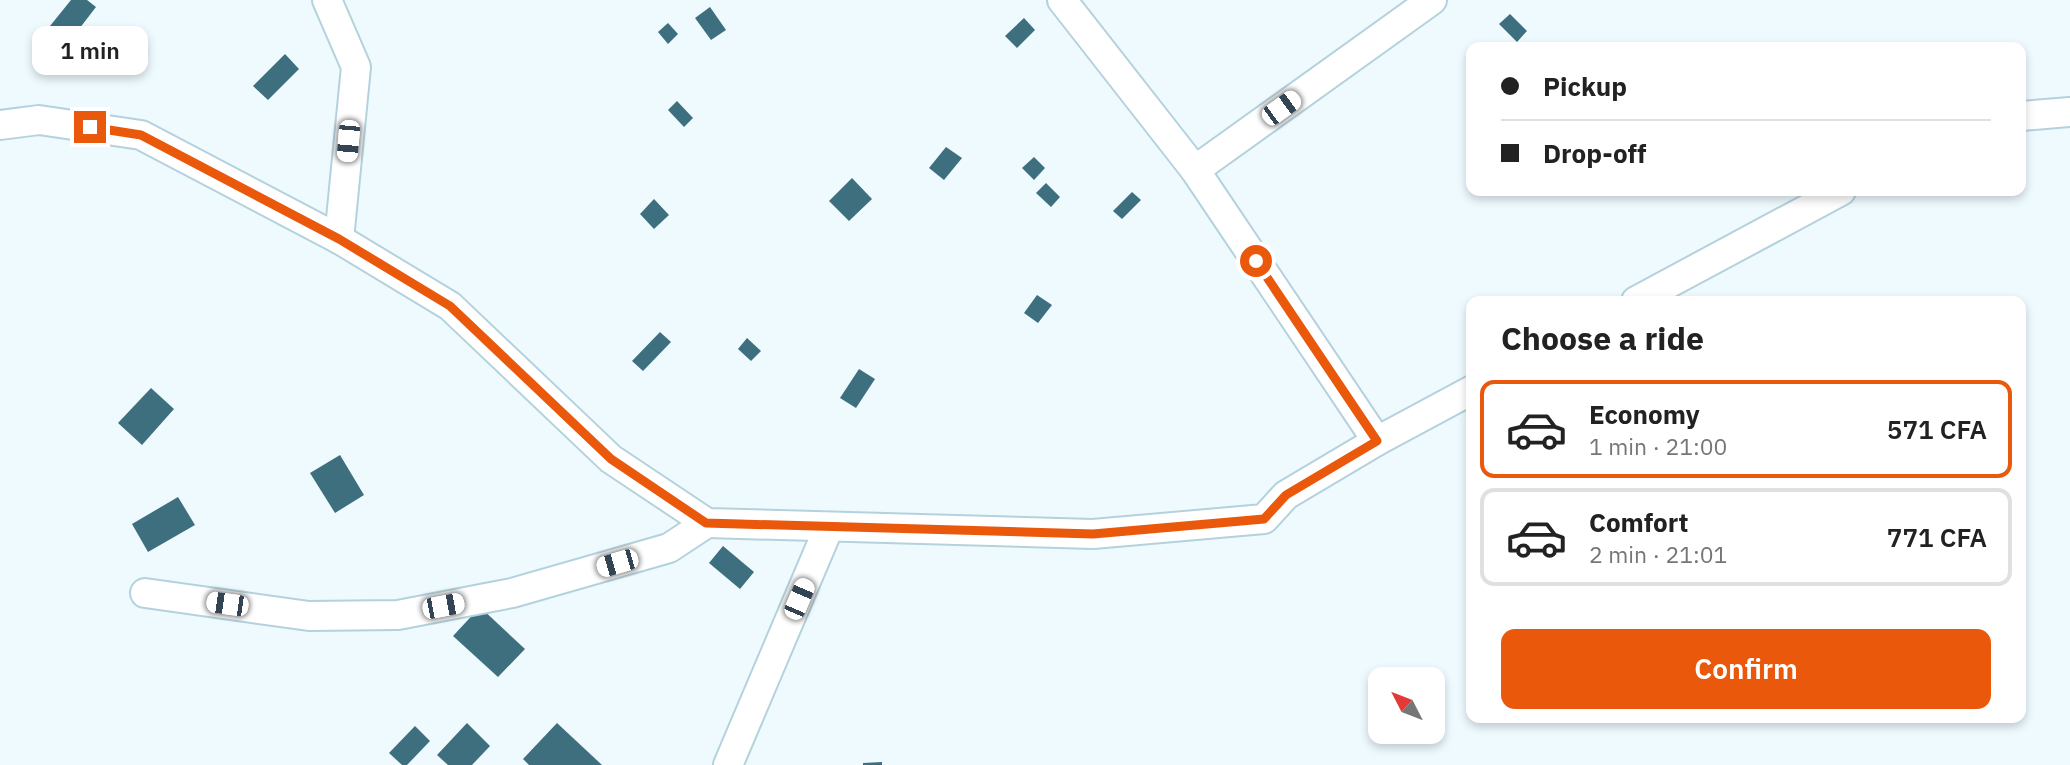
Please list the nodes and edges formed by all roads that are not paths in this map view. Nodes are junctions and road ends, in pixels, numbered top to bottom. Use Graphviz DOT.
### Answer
graph roads {
  1 [pos="327,0"];
  2 [pos="1062,0"];
  3 [pos="1432,0"];
  4 [pos="2070,112"];
  5 [pos="2026,116"];
  6 [pos="0,125"];
  7 [pos="1195,170"];
  8 [pos="1832,196"];
  9 [pos="339,239"];
  10 [pos="1645,296"];
  11 [pos="1466,393"];
  12 [pos="1377,441"];
  13 [pos="706,523"];
  14 [pos="830,527"];
  15 [pos="145,593"];
  16 [pos="728,765"];
  1 -- 9 [label="street"];
  2 -- 7 [label="street"];
  3 -- 7 [label="street"];
  4 -- 5 [label="street"];
  6 -- 9 [label="street"];
  7 -- 12 [label="street"];
  8 -- 10 [label="street"];
  9 -- 13 [label="street"];
  11 -- 12 [label="street"];
  12 -- 14 [label="street"];
  13 -- 14 [label="street"];
  13 -- 15 [label="street"];
  14 -- 16 [label="street"];
}
